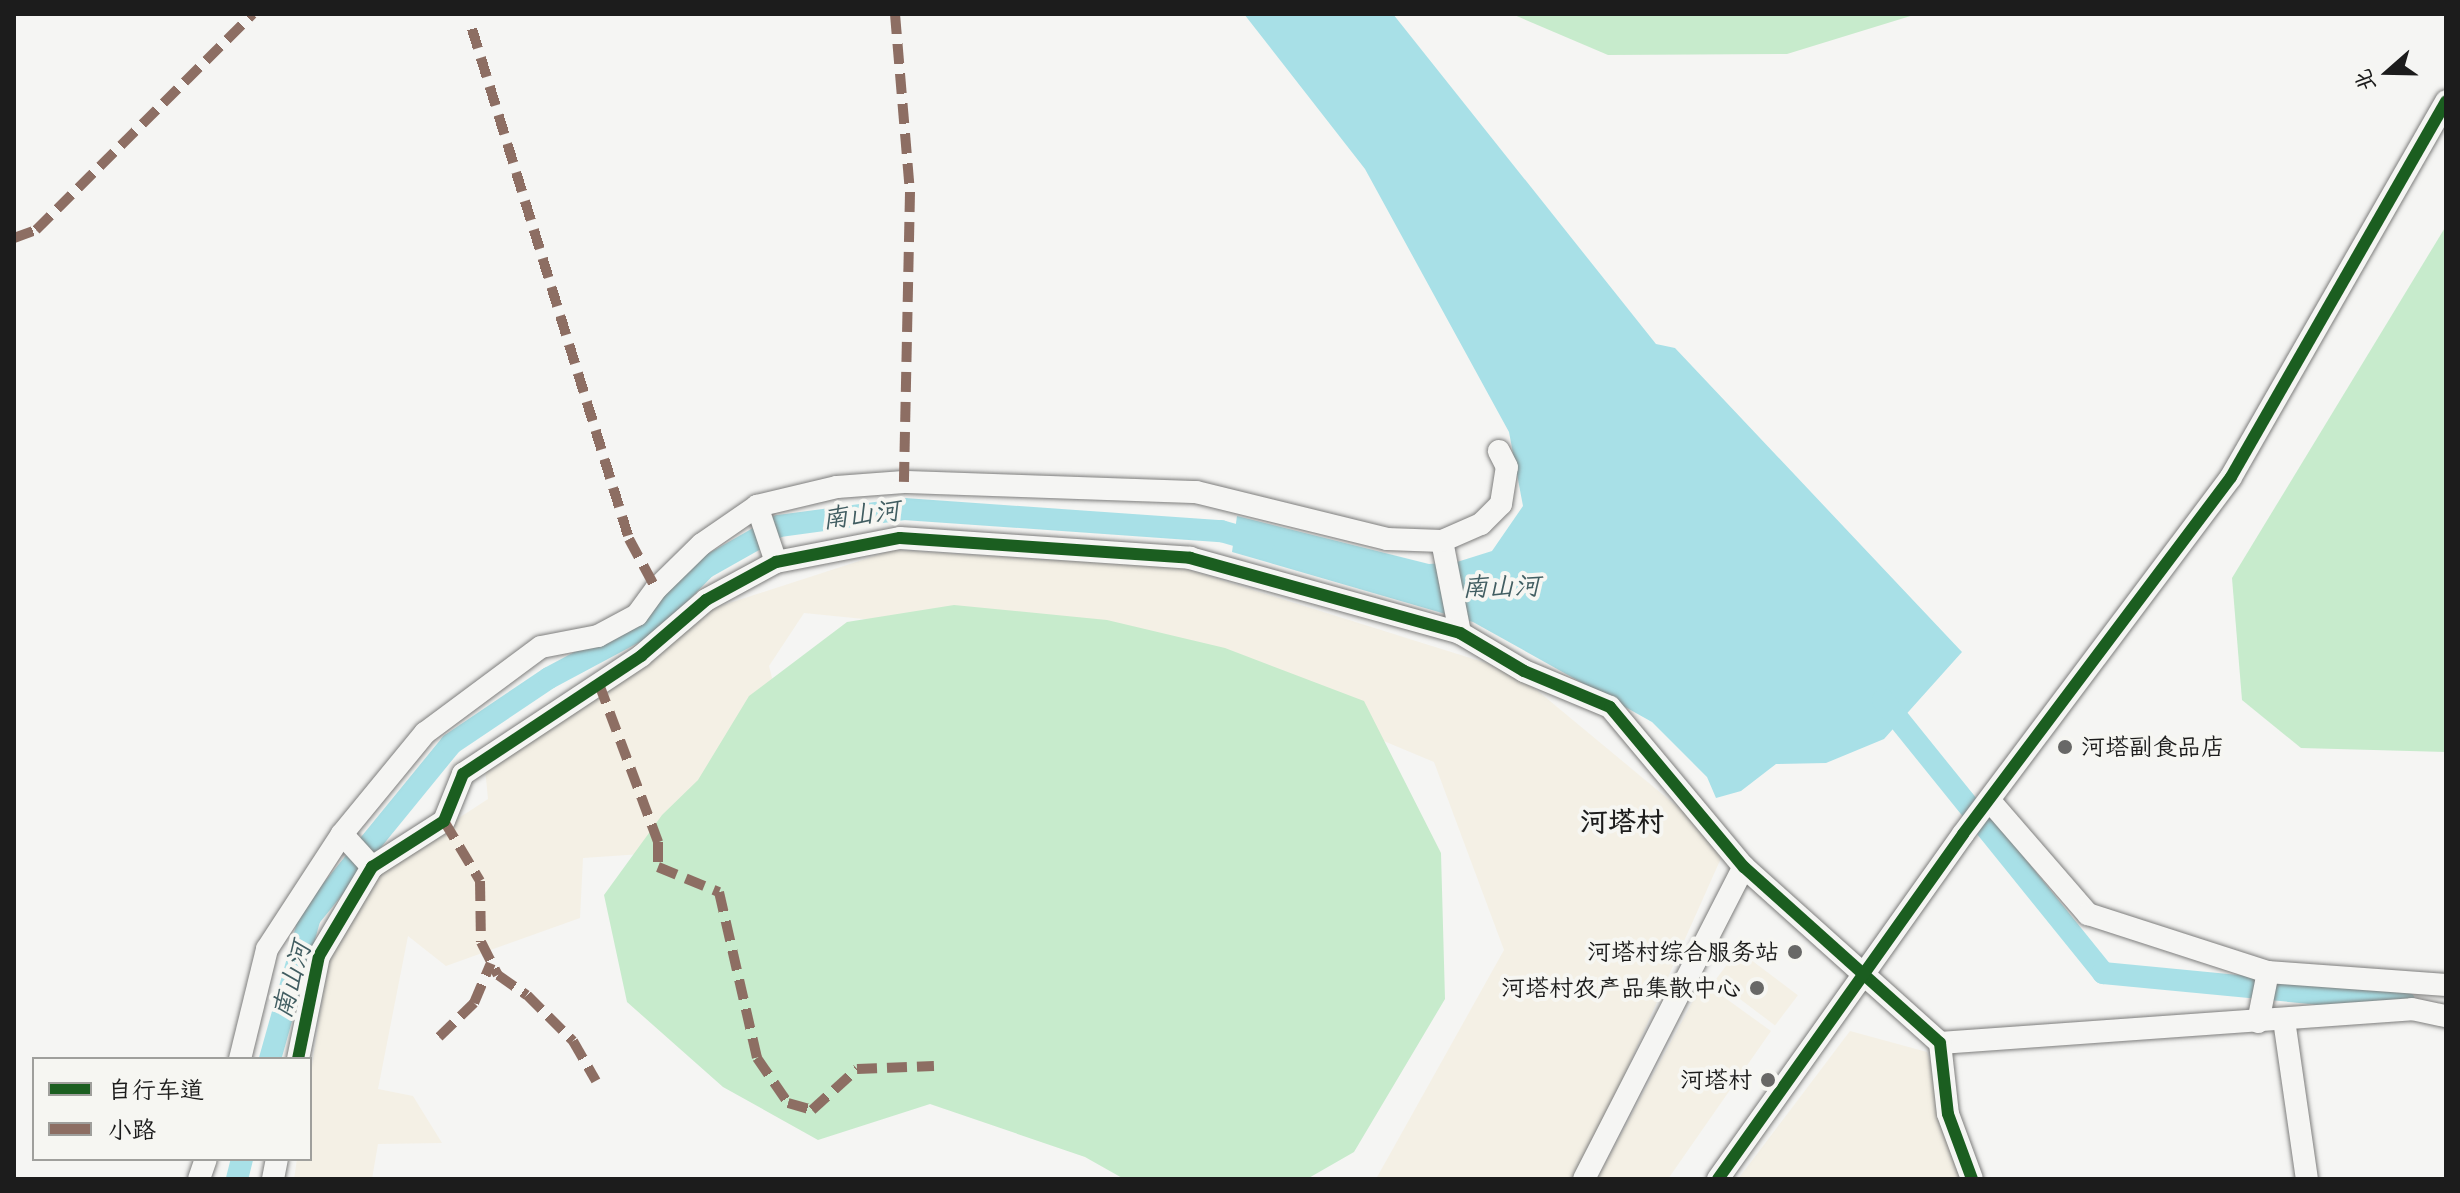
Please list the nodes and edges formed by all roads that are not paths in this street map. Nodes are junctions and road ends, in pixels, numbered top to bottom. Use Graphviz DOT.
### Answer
graph roads {
  1 [pos="2446,101"];
  2 [pos="1499,451"];
  3 [pos="757,506"];
  4 [pos="1442,541"];
  5 [pos="776,562"];
  6 [pos="1460,633"];
  7 [pos="1988,803"];
  8 [pos="342,834"];
  9 [pos="372,867"];
  10 [pos="1744,867"];
  11 [pos="2268,972"];
  12 [pos="1861,976"];
  13 [pos="2446,985"];
  14 [pos="2446,1016"];
  15 [pos="2284,1020"];
  16 [pos="2258,1022"];
  17 [pos="1940,1043"];
  18 [pos="240,1057"];
  19 [pos="298,1057"];
  20 [pos="1584,1179"];
  21 [pos="1718,1179"];
  22 [pos="1972,1179"];
  23 [pos="2307,1179"];
  1 -- 7 [label="street"];
  2 -- 4 [label="street"];
  3 -- 4 [label="street"];
  3 -- 5 [label="street"];
  3 -- 8 [label="street"];
  4 -- 6 [label="street"];
  5 -- 6 [label="street"];
  5 -- 9 [label="street"];
  6 -- 10 [label="street"];
  7 -- 11 [label="street"];
  7 -- 12 [label="street"];
  8 -- 9 [label="street"];
  8 -- 18 [label="street"];
  9 -- 19 [label="street"];
  10 -- 12 [label="street"];
  10 -- 20 [label="street"];
  11 -- 13 [label="street"];
  11 -- 16 [label="street"];
  12 -- 17 [label="street"];
  12 -- 21 [label="street"];
  14 -- 15 [label="street"];
  15 -- 16 [label="street"];
  15 -- 23 [label="street"];
  16 -- 17 [label="street"];
  17 -- 22 [label="street"];
}
